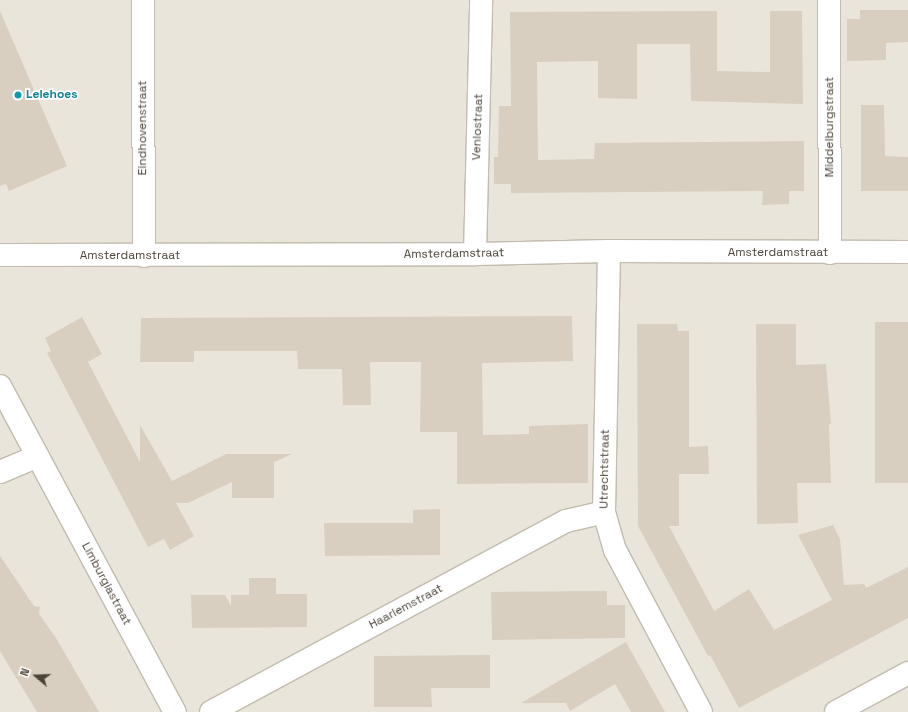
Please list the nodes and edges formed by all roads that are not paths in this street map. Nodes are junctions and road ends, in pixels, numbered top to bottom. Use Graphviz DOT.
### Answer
graph roads {
  1 [pos="143,0"];
  2 [pos="482,0"];
  3 [pos="829,0"];
  4 [pos="609,251"];
  5 [pos="908,252"];
  6 [pos="830,253"];
  7 [pos="475,254"];
  8 [pos="0,255"];
  9 [pos="144,256"];
  10 [pos="0,386"];
  11 [pos="38,456"];
  12 [pos="0,472"];
  13 [pos="604,512"];
  14 [pos="908,673"];
  15 [pos="175,712"];
  16 [pos="211,712"];
  17 [pos="701,712"];
  18 [pos="836,712"];
  1 -- 9 [label="street, Eindhovenstraat"];
  2 -- 7 [label="street, Venlostraat"];
  3 -- 6 [label="street, Middelburgstraat"];
  4 -- 6 [label="street, Amsterdamstraat"];
  4 -- 7 [label="street, Amsterdamstraat"];
  4 -- 13 [label="street, Utrechtstraat"];
  5 -- 6 [label="street, Amsterdamstraat"];
  7 -- 9 [label="street, Amsterdamstraat"];
  8 -- 9 [label="street, Amsterdamstraat"];
  10 -- 11 [label="street, Limburgiastraat"];
  11 -- 12 [label="street"];
  11 -- 15 [label="street, Limburgiastraat"];
  13 -- 16 [label="street, Haarlemstraat"];
  13 -- 17 [label="street, Utrechtstraat"];
  14 -- 18 [label="street"];
}
